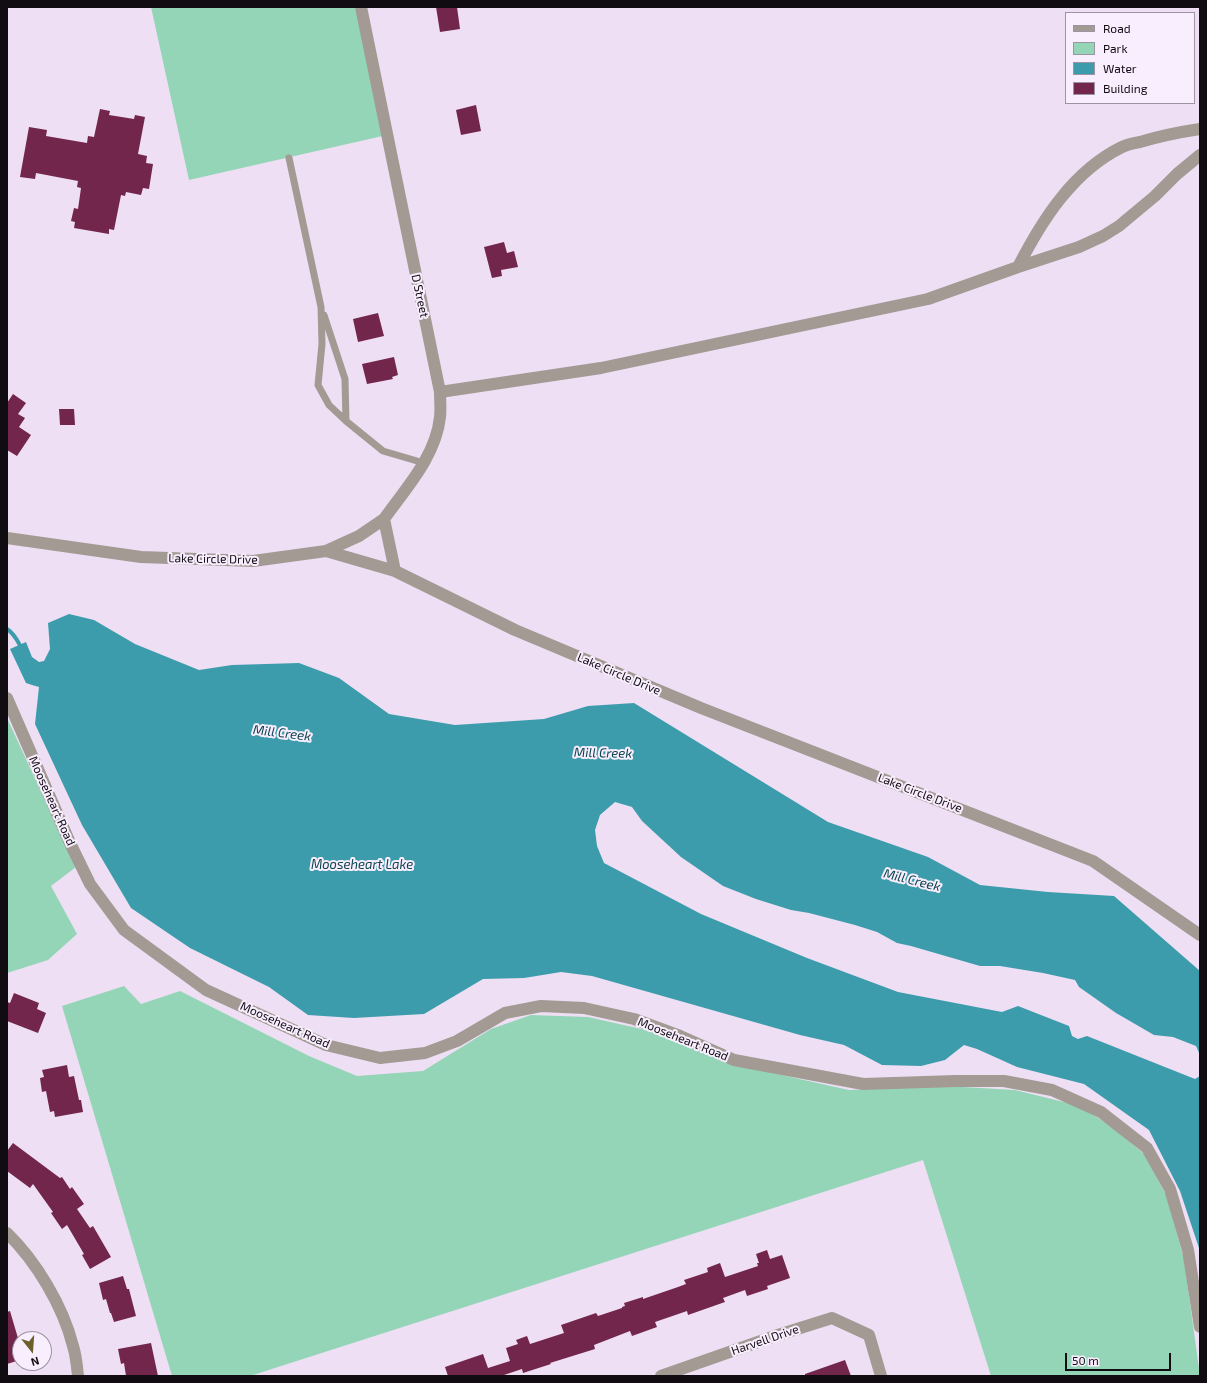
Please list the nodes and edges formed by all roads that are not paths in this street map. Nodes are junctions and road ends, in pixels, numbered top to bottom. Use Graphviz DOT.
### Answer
graph roads {
  1 [pos="361,7"];
  2 [pos="1200,129"];
  3 [pos="1200,155"];
  4 [pos="289,158"];
  5 [pos="1018,267"];
  6 [pos="321,307"];
  7 [pos="440,392"];
  8 [pos="346,421"];
  9 [pos="424,463"];
  10 [pos="384,519"];
  11 [pos="7,538"];
  12 [pos="326,551"];
  13 [pos="395,571"];
  14 [pos="7,698"];
  15 [pos="1200,935"];
  16 [pos="7,1232"];
  17 [pos="1200,1327"];
  18 [pos="78,1376"];
  19 [pos="661,1376"];
  20 [pos="881,1376"];
  1 -- 7 [label="street, D Street"];
  2 -- 5 [label="street"];
  3 -- 5 [label="street"];
  4 -- 6 [label="lane"];
  5 -- 7 [label="street"];
  6 -- 8 [label="lane"];
  6 -- 8 [label="lane"];
  7 -- 9 [label="street, D Street"];
  8 -- 9 [label="lane"];
  9 -- 10 [label="street, D Street"];
  10 -- 12 [label="street"];
  10 -- 13 [label="street"];
  11 -- 12 [label="street, Lake Circle Drive"];
  12 -- 13 [label="street, Lake Circle Drive"];
  13 -- 15 [label="street, Lake Circle Drive"];
  14 -- 17 [label="street, Mooseheart Road"];
  16 -- 18 [label="street"];
  19 -- 20 [label="street, Harvell Drive"];
}
